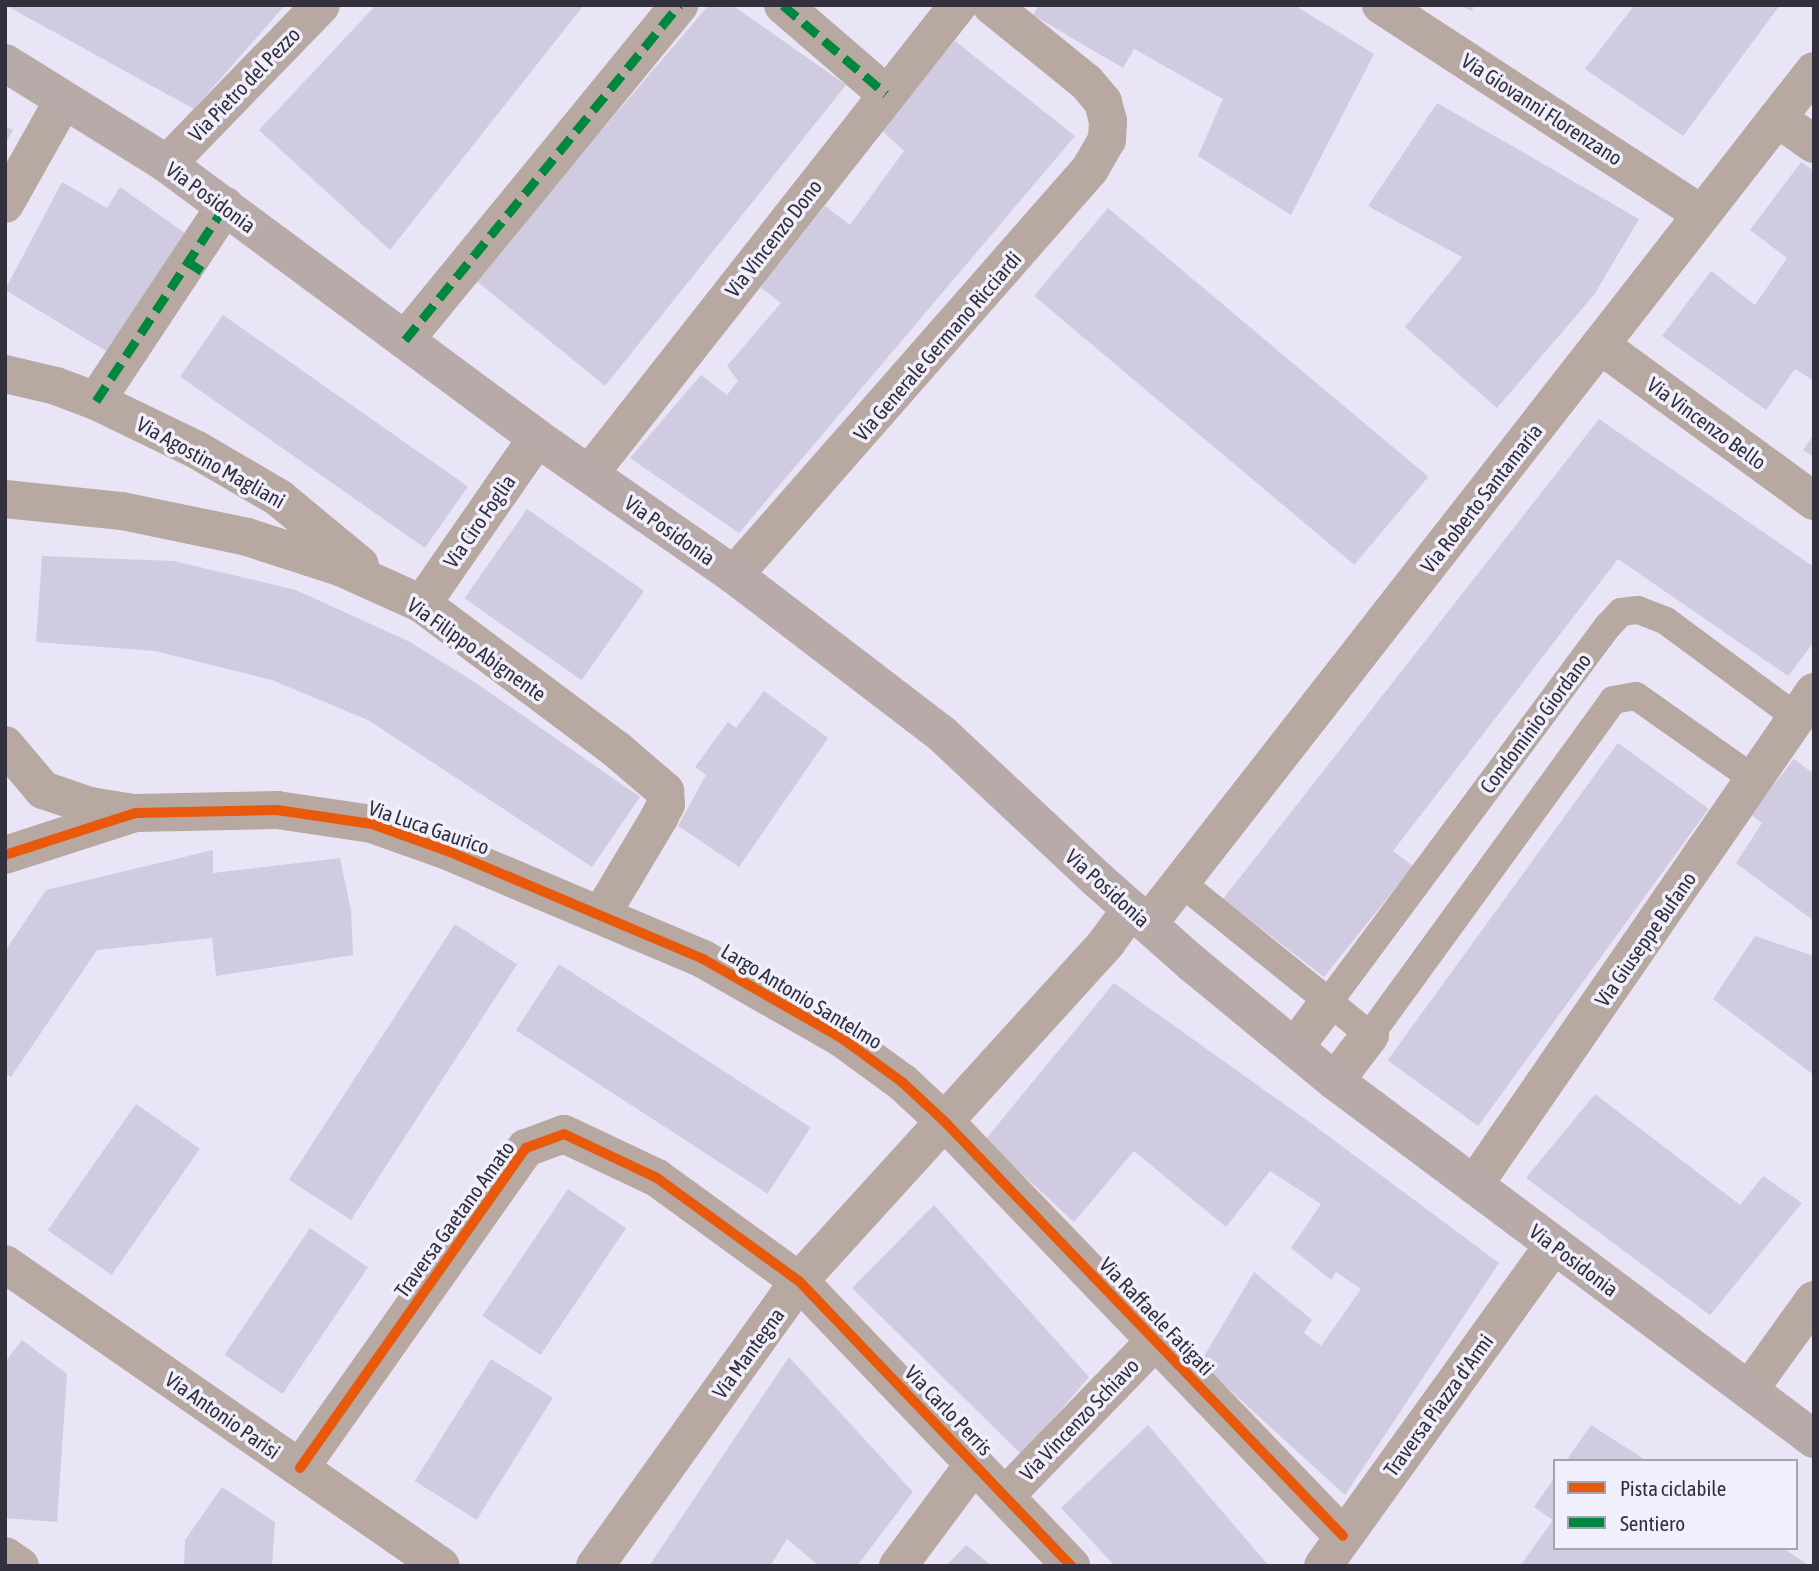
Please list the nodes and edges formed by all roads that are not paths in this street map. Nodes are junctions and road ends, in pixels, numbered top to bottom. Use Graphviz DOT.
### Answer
graph roads {
  1 [pos="321,5"];
  2 [pos="679,5"];
  3 [pos="783,5"];
  4 [pos="958,5"];
  5 [pos="991,5"];
  6 [pos="1381,5"];
  7 [pos="5,63"];
  8 [pos="1814,71"];
  9 [pos="886,94"];
  10 [pos="63,101"];
  11 [pos="1777,118"];
  12 [pos="1814,144"];
  13 [pos="167,164"];
  14 [pos="5,204"];
  15 [pos="225,206"];
  16 [pos="1702,214"];
  17 [pos="405,340"];
  18 [pos="1600,345"];
  19 [pos="5,374"];
  20 [pos="96,401"];
  21 [pos="537,438"];
  22 [pos="590,473"];
  23 [pos="5,499"];
  24 [pos="1814,501"];
  25 [pos="734,575"];
  26 [pos="385,587"];
  27 [pos="422,604"];
  28 [pos="1805,704"];
  29 [pos="5,745"];
  30 [pos="1755,780"];
  31 [pos="135,813"];
  32 [pos="5,855"];
  33 [pos="1179,881"];
  34 [pos="601,915"];
  35 [pos="1139,917"];
  36 [pos="703,959"];
  37 [pos="1327,1004"];
  38 [pos="1370,1035"];
  39 [pos="1295,1047"];
  40 [pos="1335,1081"];
  41 [pos="945,1122"];
  42 [pos="1474,1185"];
  43 [pos="1554,1245"];
  44 [pos="5,1264"];
  45 [pos="799,1281"];
  46 [pos="1814,1300"];
  47 [pos="1154,1342"];
  48 [pos="1749,1390"];
  49 [pos="1814,1439"];
  50 [pos="974,1464"];
  51 [pos="300,1468"];
  52 [pos="1005,1496"];
  53 [pos="1333,1551"];
  54 [pos="5,1556"];
  55 [pos="20,1566"];
  56 [pos="440,1566"];
  57 [pos="595,1566"];
  58 [pos="898,1566"];
  59 [pos="1071,1566"];
  1 -- 13 [label="street, Via Pietro del Pezzo"];
  2 -- 17 [label="street"];
  3 -- 9 [label="street"];
  4 -- 9 [label="street, Via Vincenzo Dono"];
  5 -- 25 [label="street, Via Generale Germano Ricciardi"];
  6 -- 16 [label="street, Via Giovanni Florenzano"];
  7 -- 10 [label="main road, Via Posidonia"];
  8 -- 11 [label="street, Via Roberto Santamaria"];
  9 -- 22 [label="street, Via Vincenzo Dono"];
  10 -- 13 [label="main road, Via Posidonia"];
  10 -- 14 [label="street"];
  11 -- 12 [label="street"];
  11 -- 16 [label="street, Via Roberto Santamaria"];
  13 -- 15 [label="main road, Via Posidonia"];
  15 -- 17 [label="main road, Via Posidonia"];
  15 -- 20 [label="street"];
  16 -- 18 [label="street, Via Roberto Santamaria"];
  17 -- 21 [label="main road, Via Posidonia"];
  18 -- 24 [label="street, Via Vincenzo Bello"];
  18 -- 33 [label="street, Via Roberto Santamaria"];
  19 -- 20 [label="street, Via Agostino Magliani"];
  20 -- 26 [label="street, Via Agostino Magliani"];
  21 -- 22 [label="main road, Via Posidonia"];
  21 -- 27 [label="street, Via Ciro Foglia"];
  22 -- 25 [label="main road, Via Posidonia"];
  23 -- 26 [label="street, Via Filippo Abignente"];
  25 -- 35 [label="main road, Via Posidonia"];
  26 -- 27 [label="street, Via Filippo Abignente"];
  27 -- 34 [label="street, Via Filippo Abignente"];
  28 -- 30 [label="street, Via Giuseppe Bufano"];
  28 -- 37 [label="lane, Condominio Giordano"];
  29 -- 31 [label="street, Via Luca Gaurico"];
  30 -- 38 [label="lane"];
  30 -- 42 [label="street, Via Giuseppe Bufano"];
  31 -- 32 [label="street, Via Luca Gaurico"];
  31 -- 34 [label="street, Via Luca Gaurico"];
  33 -- 35 [label="street, Via Roberto Santamaria"];
  33 -- 37 [label="lane"];
  34 -- 36 [label="street, Via Luca Gaurico"];
  35 -- 39 [label="main road, Via Posidonia"];
  35 -- 41 [label="street"];
  36 -- 41 [label="street, Largo Antonio Santelmo"];
  37 -- 38 [label="lane"];
  37 -- 39 [label="street"];
  38 -- 40 [label="street"];
  39 -- 40 [label="main road, Via Posidonia"];
  40 -- 42 [label="main road, Via Posidonia"];
  41 -- 45 [label="street, Via Mantegna"];
  41 -- 47 [label="street, Via Raffaele Fatigati"];
  42 -- 43 [label="main road, Via Posidonia"];
  43 -- 48 [label="main road, Via Posidonia"];
  43 -- 53 [label="street, Traversa Piazza d'Armi"];
  44 -- 51 [label="street, Via Antonio Parisi"];
  45 -- 50 [label="street, Via Carlo Perris"];
  45 -- 51 [label="street, Traversa Gaetano Amato"];
  45 -- 57 [label="street, Via Mantegna"];
  46 -- 48 [label="street"];
  47 -- 52 [label="street, Via Vincenzo Schiavo"];
  47 -- 53 [label="street, Via Raffaele Fatigati"];
  48 -- 49 [label="main road, Via Posidonia"];
  50 -- 52 [label="street, Via Carlo Perris"];
  50 -- 58 [label="street"];
  51 -- 56 [label="street, Via Antonio Parisi"];
  52 -- 59 [label="street, Via Carlo Perris"];
  54 -- 55 [label="street"];
}
